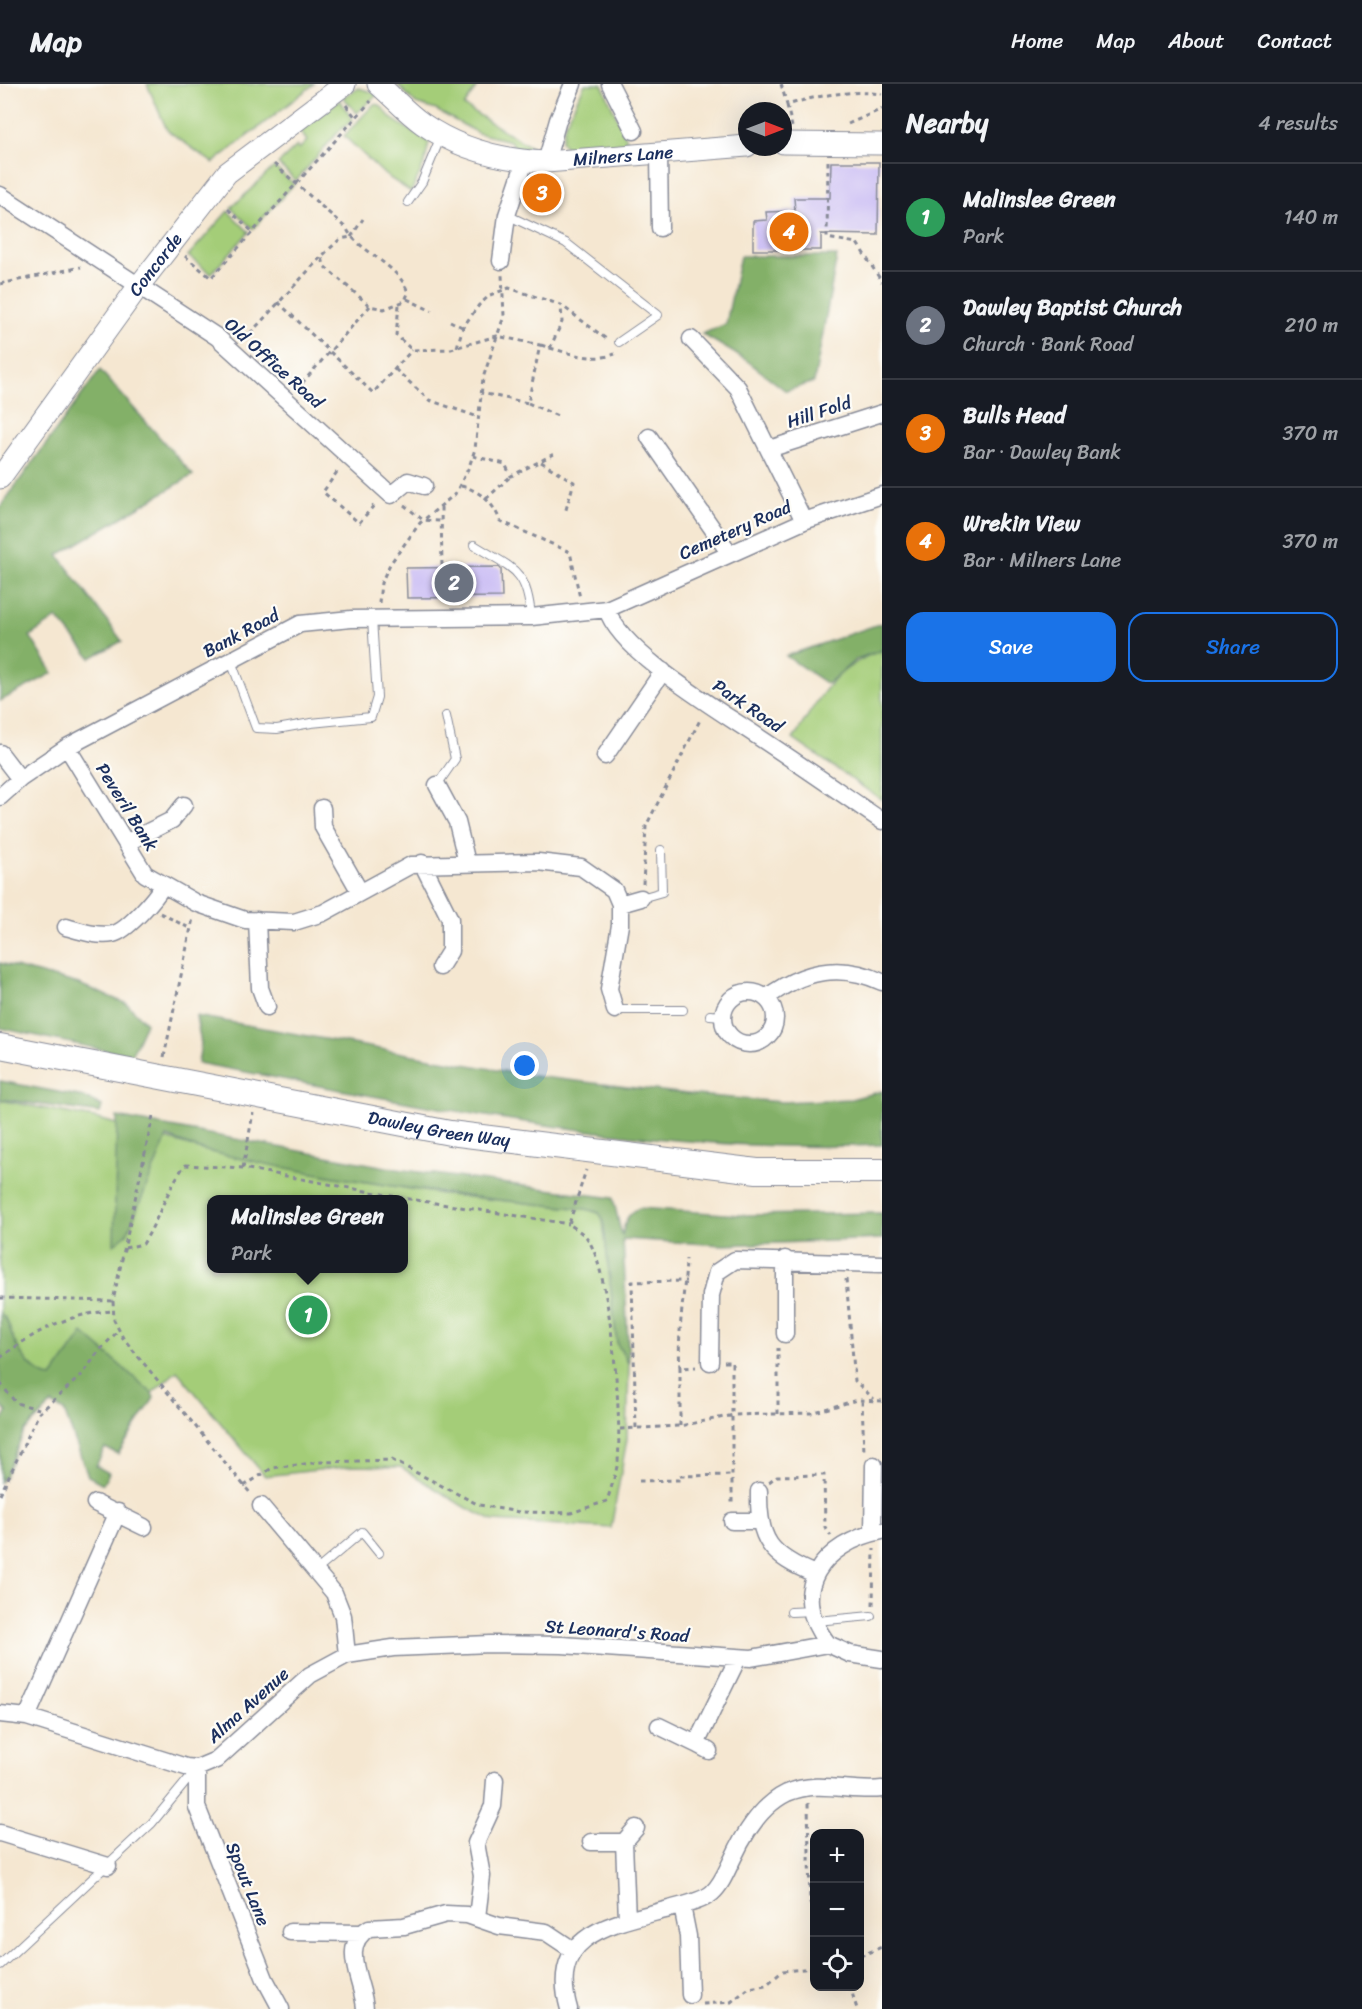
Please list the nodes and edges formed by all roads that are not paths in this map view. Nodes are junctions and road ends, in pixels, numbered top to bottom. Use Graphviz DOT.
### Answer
graph roads {
  1 [pos="573,84"];
  2 [pos="610,84"];
  3 [pos="375,91"];
  4 [pos="343,92"];
  5 [pos="633,131"];
  6 [pos="442,135"];
  7 [pos="792,143"];
  8 [pos="882,144"];
  9 [pos="738,147"];
  10 [pos="659,152"];
  11 [pos="536,162"];
  12 [pos="0,195"];
  13 [pos="408,202"];
  14 [pos="507,215"];
  15 [pos="660,228"];
  16 [pos="501,261"];
  17 [pos="138,287"];
  18 [pos="691,339"];
  19 [pos="617,343"];
  20 [pos="882,412"];
  21 [pos="649,437"];
  22 [pos="769,449"];
  23 [pos="0,478"];
  24 [pos="424,486"];
  25 [pos="882,495"];
  26 [pos="804,521"];
  27 [pos="474,545"];
  28 [pos="730,554"];
  29 [pos="607,609"];
  30 [pos="531,616"];
  31 [pos="375,619"];
  32 [pos="231,661"];
  33 [pos="663,671"];
  34 [pos="446,716"];
  35 [pos="67,747"];
  36 [pos="0,753"];
  37 [pos="605,756"];
  38 [pos="20,779"];
  39 [pos="437,785"];
  40 [pos="0,797"];
  41 [pos="184,806"];
  42 [pos="322,808"];
  43 [pos="882,821"];
  44 [pos="126,843"];
  45 [pos="661,850"];
  46 [pos="422,863"];
  47 [pos="467,863"];
  48 [pos="163,885"];
  49 [pos="360,892"];
  50 [pos="640,898"];
  51 [pos="620,904"];
  52 [pos="257,920"];
  53 [pos="66,927"];
  54 [pos="440,967"];
  55 [pos="882,982"];
  56 [pos="766,998"];
  57 [pos="267,1007"];
  58 [pos="615,1010"];
  59 [pos="683,1010"];
  60 [pos="0,1046"];
  61 [pos="882,1171"];
  62 [pos="785,1259"];
  63 [pos="882,1264"];
  64 [pos="785,1334"];
  65 [pos="710,1362"];
  66 [pos="874,1465"];
  67 [pos="759,1491"];
  68 [pos="95,1503"];
  69 [pos="261,1506"];
  70 [pos="118,1512"];
  71 [pos="732,1521"];
  72 [pos="760,1521"];
  73 [pos="144,1527"];
  74 [pos="878,1532"];
  75 [pos="379,1553"];
  76 [pos="317,1570"];
  77 [pos="815,1574"];
  78 [pos="791,1612"];
  79 [pos="814,1616"];
  80 [pos="871,1616"];
  81 [pos="828,1644"];
  82 [pos="347,1655"];
  83 [pos="738,1658"];
  84 [pos="882,1659"];
  85 [pos="0,1714"];
  86 [pos="27,1717"];
  87 [pos="659,1726"];
  88 [pos="197,1768"];
  89 [pos="495,1780"];
  90 [pos="882,1790"];
  91 [pos="636,1828"];
  92 [pos="0,1833"];
  93 [pos="591,1842"];
  94 [pos="624,1842"];
  95 [pos="108,1866"];
  96 [pos="682,1906"];
  97 [pos="477,1917"];
  98 [pos="627,1920"];
  99 [pos="290,1932"];
  100 [pos="362,1933"];
  101 [pos="573,1950"];
  102 [pos="0,1965"];
  103 [pos="695,2000"];
  104 [pos="281,2009"];
  105 [pos="365,2009"];
  106 [pos="569,2009"];
  1 -- 11 [label="street"];
  2 -- 5 [label="street"];
  3 -- 6 [label="street, Milners Lane"];
  4 -- 17 [label="street, Concorde"];
  6 -- 11 [label="street, Milners Lane"];
  6 -- 13 [label="lane"];
  7 -- 8 [label="street"];
  9 -- 10 [label="street, Milners Lane"];
  10 -- 11 [label="street, Milners Lane"];
  10 -- 15 [label="street"];
  11 -- 14 [label="street"];
  12 -- 17 [label="street, Old Office Road"];
  14 -- 16 [label="street"];
  14 -- 19 [label="lane"];
  17 -- 23 [label="street, Concorde"];
  17 -- 24 [label="street, Old Office Road"];
  18 -- 22 [label="street"];
  20 -- 22 [label="street, Hill Fold"];
  21 -- 28 [label="street"];
  22 -- 26 [label="street"];
  25 -- 26 [label="street, Cemetery Road"];
  26 -- 28 [label="street, Cemetery Road"];
  27 -- 30 [label="lane"];
  28 -- 29 [label="street, Cemetery Road"];
  29 -- 30 [label="street, Bank Road"];
  29 -- 33 [label="street, Park Road"];
  30 -- 31 [label="street, Bank Road"];
  31 -- 32 [label="street, Bank Road"];
  31 -- 32 [label="lane"];
  32 -- 35 [label="street, Bank Road"];
  33 -- 37 [label="street"];
  33 -- 43 [label="street, Park Road"];
  34 -- 39 [label="lane"];
  35 -- 38 [label="street, Bank Road"];
  35 -- 44 [label="street, Peveril Bank"];
  36 -- 38 [label="street"];
  38 -- 40 [label="street, Bank Road"];
  39 -- 47 [label="street"];
  41 -- 44 [label="street"];
  42 -- 49 [label="street"];
  44 -- 48 [label="street, Peveril Bank"];
  45 -- 50 [label="lane"];
  46 -- 47 [label="street, Peveril Bank"];
  46 -- 49 [label="street, Peveril Bank"];
  46 -- 54 [label="street"];
  47 -- 51 [label="street, Peveril Bank"];
  48 -- 52 [label="street, Peveril Bank"];
  48 -- 53 [label="street"];
  49 -- 52 [label="street, Peveril Bank"];
  50 -- 51 [label="street"];
  51 -- 58 [label="street"];
  52 -- 57 [label="street"];
  55 -- 56 [label="street"];
  56 -- 56 [label="street"];
  58 -- 59 [label="lane"];
  60 -- 61 [label="main road, Dawley Green Way"];
  62 -- 63 [label="street"];
  62 -- 64 [label="street"];
  62 -- 65 [label="street"];
  66 -- 74 [label="street"];
  67 -- 72 [label="street"];
  68 -- 70 [label="street"];
  69 -- 76 [label="street"];
  70 -- 73 [label="street"];
  70 -- 86 [label="street"];
  71 -- 72 [label="street"];
  72 -- 77 [label="street"];
  74 -- 77 [label="street"];
  75 -- 76 [label="lane"];
  76 -- 82 [label="street"];
  77 -- 79 [label="street"];
  78 -- 79 [label="lane"];
  79 -- 80 [label="lane"];
  79 -- 81 [label="street"];
  81 -- 83 [label="street, St Leonard's Road"];
  81 -- 84 [label="street"];
  82 -- 83 [label="street, St Leonard's Road"];
  82 -- 88 [label="street, Alma Avenue"];
  83 -- 87 [label="street"];
  85 -- 86 [label="street"];
  86 -- 88 [label="street"];
  88 -- 95 [label="lane"];
  88 -- 104 [label="street, Spout Lane"];
  89 -- 97 [label="street"];
  90 -- 96 [label="street"];
  91 -- 94 [label="street"];
  92 -- 95 [label="street"];
  93 -- 94 [label="street"];
  94 -- 98 [label="street"];
  95 -- 102 [label="lane"];
  96 -- 98 [label="street"];
  96 -- 103 [label="street"];
  97 -- 100 [label="street"];
  97 -- 101 [label="street"];
  98 -- 101 [label="street"];
  99 -- 100 [label="street"];
  100 -- 105 [label="street"];
  101 -- 106 [label="street"];
}
